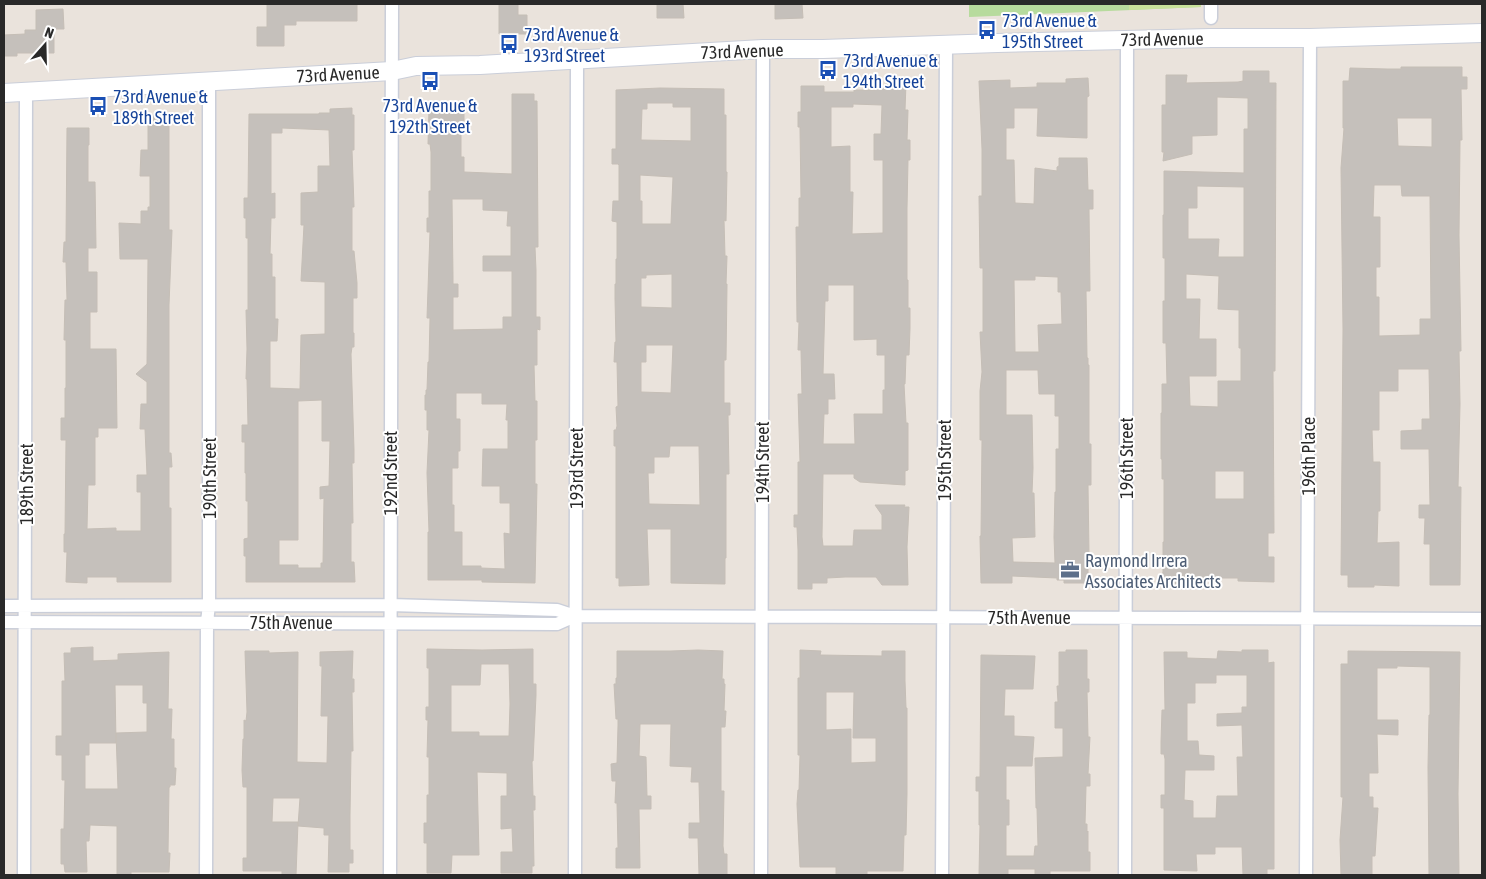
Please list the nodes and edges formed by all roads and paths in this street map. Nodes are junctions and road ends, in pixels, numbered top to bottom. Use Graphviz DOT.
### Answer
graph roads {
  1 [pos="392,4"];
  2 [pos="1211,4"];
  3 [pos="1211,18"];
  4 [pos="1482,33"];
  5 [pos="1310,38"];
  6 [pos="1127,41"];
  7 [pos="946,46"];
  8 [pos="763,50"];
  9 [pos="577,60"];
  10 [pos="392,70"];
  11 [pos="209,82"];
  12 [pos="26,92"];
  13 [pos="4,93"];
  14 [pos="209,605"];
  15 [pos="390,605"];
  16 [pos="4,606"];
  17 [pos="26,606"];
  18 [pos="575,616"];
  19 [pos="761,616"];
  20 [pos="944,617"];
  21 [pos="1126,617"];
  22 [pos="1308,618"];
  23 [pos="1482,618"];
  24 [pos="4,622"];
  25 [pos="25,622"];
  26 [pos="207,622"];
  27 [pos="390,623"];
  28 [pos="24,875"];
  29 [pos="206,875"];
  30 [pos="390,875"];
  31 [pos="575,875"];
  32 [pos="761,875"];
  33 [pos="942,875"];
  34 [pos="1125,875"];
  35 [pos="1306,875"];
  1 -- 10 [label="street, 192nd Street"];
  2 -- 3 [label="street"];
  4 -- 5 [label="street, 73rd Avenue"];
  5 -- 6 [label="street, 73rd Avenue"];
  5 -- 22 [label="street, 196th Place"];
  6 -- 7 [label="street, 73rd Avenue"];
  6 -- 21 [label="street, 196th Street"];
  7 -- 8 [label="street, 73rd Avenue"];
  7 -- 20 [label="street, 195th Street"];
  8 -- 9 [label="street, 73rd Avenue"];
  8 -- 19 [label="street, 194th Street"];
  9 -- 10 [label="street, 73rd Avenue"];
  9 -- 18 [label="street, 193rd Street"];
  10 -- 11 [label="street, 73rd Avenue"];
  10 -- 15 [label="street, 192nd Street"];
  11 -- 12 [label="street, 73rd Avenue"];
  11 -- 14 [label="street, 190th Street"];
  12 -- 13 [label="street, 73rd Avenue"];
  12 -- 17 [label="street, 189th Street"];
  14 -- 15 [label="street, 75th Avenue"];
  14 -- 17 [label="street, 75th Avenue"];
  14 -- 26 [label="street, 190th Street"];
  15 -- 18 [label="street, 75th Avenue"];
  15 -- 27 [label="street, 192nd Street"];
  16 -- 17 [label="street, 75th Avenue"];
  17 -- 25 [label="street, 189th Street"];
  18 -- 19 [label="street, 75th Avenue"];
  18 -- 27 [label="street, 75th Avenue"];
  18 -- 31 [label="street, 193rd Street"];
  19 -- 20 [label="street, 75th Avenue"];
  19 -- 32 [label="street, 194th Street"];
  20 -- 21 [label="street, 75th Avenue"];
  20 -- 33 [label="street, 195th Street"];
  21 -- 22 [label="street, 75th Avenue"];
  21 -- 34 [label="street, 196th Street"];
  22 -- 23 [label="street, 75th Avenue"];
  22 -- 35 [label="street, 196th Place"];
  24 -- 25 [label="street, 75th Avenue"];
  25 -- 26 [label="street, 75th Avenue"];
  25 -- 28 [label="street, 189th Street"];
  26 -- 27 [label="street, 75th Avenue"];
  26 -- 29 [label="street, 190th Street"];
  27 -- 30 [label="street, 192nd Street"];
}
